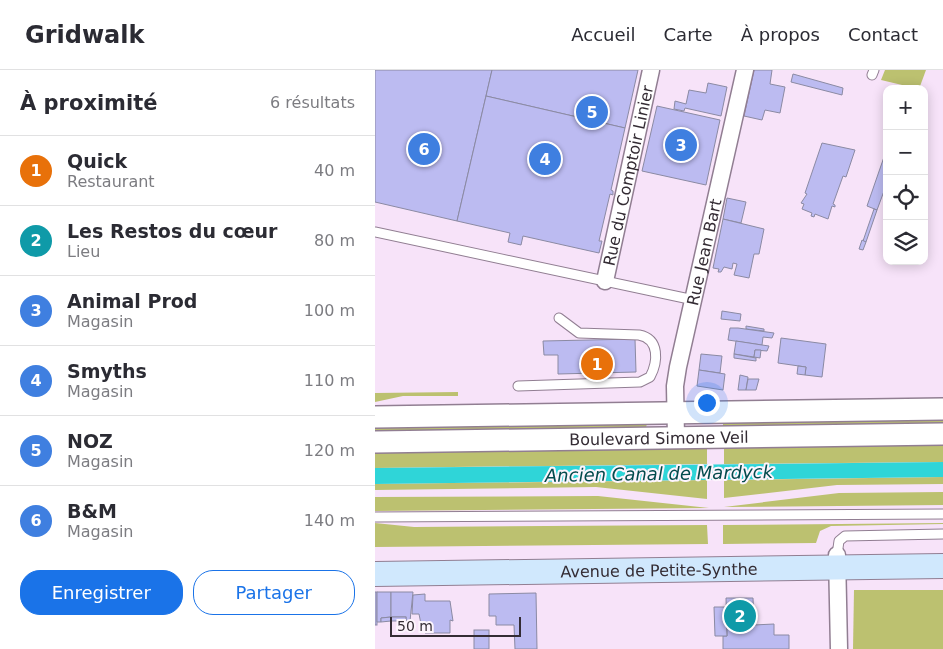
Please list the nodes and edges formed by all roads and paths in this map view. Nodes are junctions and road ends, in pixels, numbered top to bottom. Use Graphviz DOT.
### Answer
graph roads {
  1 [pos="651,70"];
  2 [pos="745,70"];
  3 [pos="375,232"];
  4 [pos="605,281"];
  5 [pos="694,300"];
  6 [pos="559,318"];
  7 [pos="518,386"];
  8 [pos="943,409"];
  9 [pos="675,412"];
  10 [pos="375,417"];
  11 [pos="943,434"];
  12 [pos="675,437"];
  13 [pos="375,442"];
  14 [pos="943,514"];
  15 [pos="375,517"];
  16 [pos="943,534"];
  17 [pos="943,554"];
  18 [pos="375,559"];
  19 [pos="837,561"];
  20 [pos="943,566"];
  21 [pos="375,574"];
  22 [pos="839,649"];
  1 -- 4 [label="street, Rue du Comptoir Linier"];
  2 -- 5 [label="street, Rue Jean Bart"];
  3 -- 4 [label="lane"];
  4 -- 5 [label="lane"];
  5 -- 9 [label="street, Rue Jean Bart"];
  6 -- 7 [label="lane"];
  8 -- 9 [label="street, Boulevard Simone Veil"];
  9 -- 10 [label="street, Boulevard Simone Veil"];
  9 -- 12 [label="street, Rue Jean Bart"];
  11 -- 12 [label="street, Boulevard Simone Veil"];
  12 -- 13 [label="street, Boulevard Simone Veil"];
  14 -- 15 [label="lane"];
  16 -- 19 [label="lane"];
  17 -- 19 [label="main road, Avenue de Petite-Synthe"];
  18 -- 19 [label="main road, Avenue de Petite-Synthe"];
  19 -- 20 [label="main road, Avenue de Petite-Synthe"];
  19 -- 21 [label="main road, Avenue de Petite-Synthe"];
  19 -- 22 [label="street"];
}
